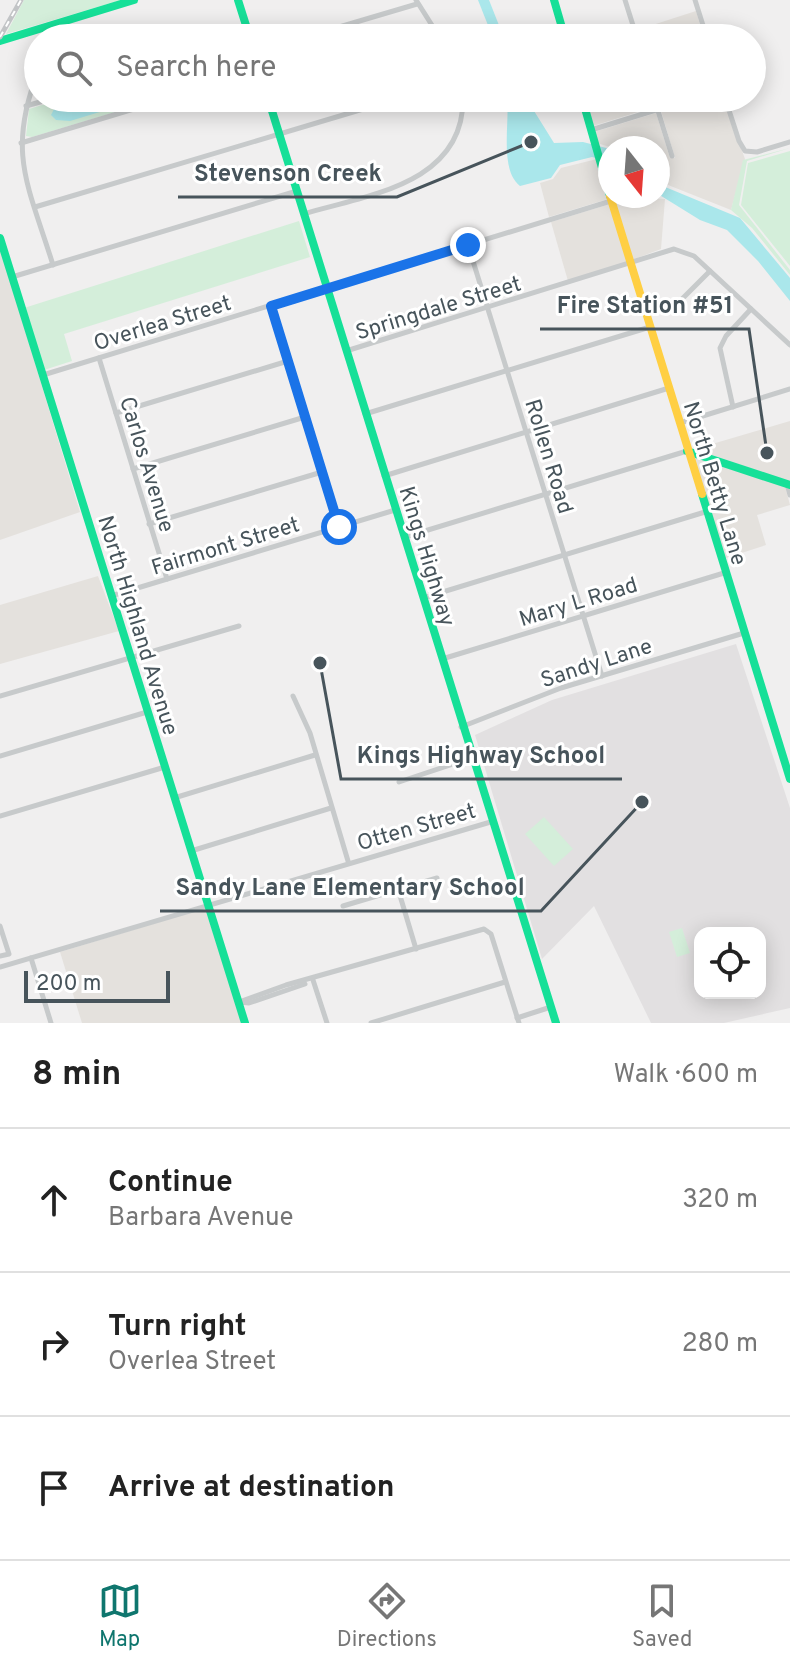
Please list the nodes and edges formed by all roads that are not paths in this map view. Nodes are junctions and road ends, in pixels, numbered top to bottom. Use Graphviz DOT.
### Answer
graph roads {
  1 [pos="134,0"];
  2 [pos="238,0"];
  3 [pos="554,0"];
  4 [pos="625,0"];
  5 [pos="695,0"];
  6 [pos="416,2"];
  7 [pos="55,23"];
  8 [pos="52,24"];
  9 [pos="246,24"];
  10 [pos="346,24"];
  11 [pos="431,24"];
  12 [pos="561,24"];
  13 [pos="633,24"];
  14 [pos="703,24"];
  15 [pos="24,33"];
  16 [pos="0,41"];
  17 [pos="25,112"];
  18 [pos="124,112"];
  19 [pos="272,112"];
  20 [pos="353,112"];
  21 [pos="461,112"];
  22 [pos="586,112"];
  23 [pos="650,112"];
  24 [pos="659,112"];
  25 [pos="730,112"];
  26 [pos="278,134"];
  27 [pos="592,134"];
  28 [pos="790,142"];
  29 [pos="21,143"];
  30 [pos="598,155"];
  31 [pos="672,156"];
  32 [pos="297,191"];
  33 [pos="598,201"];
  34 [pos="35,207"];
  35 [pos="614,208"];
  36 [pos="303,214"];
  37 [pos="0,238"];
  38 [pos="468,245"];
  39 [pos="631,264"];
  40 [pos="53,265"];
  41 [pos="710,271"];
  42 [pos="12,277"];
  43 [pos="326,289"];
  44 [pos="271,306"];
  45 [pos="488,309"];
  46 [pos="751,309"];
  47 [pos="646,315"];
  48 [pos="650,327"];
  49 [pos="790,345"];
  50 [pos="346,351"];
  51 [pos="99,358"];
  52 [pos="288,361"];
  53 [pos="507,370"];
  54 [pos="43,375"];
  55 [pos="669,388"];
  56 [pos="790,389"];
  57 [pos="733,407"];
  58 [pos="116,413"];
  59 [pos="365,414"];
  60 [pos="305,417"];
  61 [pos="679,423"];
  62 [pos="525,433"];
  63 [pos="687,451"];
  64 [pos="133,469"];
  65 [pos="322,472"];
  66 [pos="384,476"];
  67 [pos="788,485"];
  68 [pos="545,495"];
  69 [pos="790,495"];
  70 [pos="395,510"];
  71 [pos="705,512"];
  72 [pos="149,524"];
  73 [pos="339,527"];
  74 [pos="403,538"];
  75 [pos="564,555"];
  76 [pos="724,573"];
  77 [pos="167,579"];
  78 [pos="111,596"];
  79 [pos="422,598"];
  80 [pos="583,616"];
  81 [pos="239,626"];
  82 [pos="744,633"];
  83 [pos="130,657"];
  84 [pos="441,659"];
  85 [pos="602,676"];
  86 [pos="0,696"];
  87 [pos="293,696"];
  88 [pos="147,712"];
  89 [pos="461,727"];
  90 [pos="315,755"];
  91 [pos="0,756"];
  92 [pos="471,758"];
  93 [pos="165,767"];
  94 [pos="790,779"];
  95 [pos="399,782"];
  96 [pos="174,798"];
  97 [pos="331,808"];
  98 [pos="0,816"];
  99 [pos="494,821"];
  100 [pos="191,851"];
  101 [pos="348,861"];
  102 [pos="437,878"];
  103 [pos="398,889"];
  104 [pos="208,905"];
  105 [pos="343,906"];
  106 [pos="0,926"];
  107 [pos="416,949"];
  108 [pos="0,956"];
  109 [pos="31,958"];
  110 [pos="0,967"];
  111 [pos="313,980"];
  112 [pos="505,982"];
  113 [pos="239,1002"];
  114 [pos="551,1007"];
  115 [pos="518,1020"];
  116 [pos="51,1023"];
  117 [pos="245,1023"];
  118 [pos="327,1023"];
  119 [pos="371,1023"];
  120 [pos="556,1023"];
  1 -- 7 [label="street"];
  2 -- 9 [label="street"];
  3 -- 12 [label="street"];
  4 -- 13 [label="street"];
  5 -- 14 [label="street"];
  6 -- 10 [label="street"];
  6 -- 11 [label="street"];
  7 -- 8 [label="street"];
  15 -- 16 [label="street"];
  17 -- 29 [label="street"];
  18 -- 29 [label="street"];
  19 -- 26 [label="street, Kings Highway"];
  20 -- 26 [label="street"];
  21 -- 36 [label="street"];
  22 -- 27 [label="street, North Betty Lane"];
  23 -- 27 [label="street"];
  24 -- 31 [label="street"];
  25 -- 28 [label="street"];
  26 -- 32 [label="street, Kings Highway"];
  26 -- 34 [label="street"];
  27 -- 30 [label="street, North Betty Lane"];
  29 -- 34 [label="street"];
  32 -- 36 [label="street, Kings Highway"];
  32 -- 40 [label="street"];
  33 -- 38 [label="street, Overlea Street"];
  34 -- 40 [label="street"];
  35 -- 39 [label="street, North Betty Lane"];
  36 -- 43 [label="street, Kings Highway"];
  37 -- 42 [label="street, North Highland Avenue"];
  38 -- 43 [label="street, Overlea Street"];
  38 -- 45 [label="street, Rollen Road"];
  39 -- 41 [label="street, Springdale Street"];
  39 -- 45 [label="street, Springdale Street"];
  39 -- 47 [label="street, North Betty Lane"];
  40 -- 42 [label="street"];
  41 -- 46 [label="street"];
  41 -- 47 [label="street"];
  42 -- 54 [label="street, North Highland Avenue"];
  43 -- 44 [label="street, Overlea Street"];
  43 -- 50 [label="street, Kings Highway"];
  44 -- 51 [label="street, Overlea Street"];
  44 -- 52 [label="street"];
  45 -- 50 [label="street, Springdale Street"];
  45 -- 53 [label="street, Rollen Road"];
  46 -- 49 [label="street"];
  46 -- 57 [label="street"];
  47 -- 48 [label="street, North Betty Lane"];
  48 -- 53 [label="street"];
  48 -- 55 [label="street, North Betty Lane"];
  50 -- 59 [label="street, Kings Highway"];
  51 -- 54 [label="street, Overlea Street"];
  51 -- 58 [label="street, Carlos Avenue"];
  52 -- 58 [label="street"];
  52 -- 60 [label="street"];
  53 -- 59 [label="street"];
  53 -- 62 [label="street, Rollen Road"];
  54 -- 78 [label="street, North Highland Avenue"];
  55 -- 61 [label="street, North Betty Lane"];
  55 -- 62 [label="street"];
  56 -- 57 [label="street"];
  57 -- 61 [label="street"];
  58 -- 64 [label="street, Carlos Avenue"];
  59 -- 66 [label="street, Kings Highway"];
  60 -- 64 [label="street"];
  60 -- 65 [label="street"];
  61 -- 63 [label="street, North Betty Lane"];
  62 -- 66 [label="street"];
  62 -- 68 [label="street, Rollen Road"];
  63 -- 67 [label="street"];
  63 -- 68 [label="street"];
  63 -- 71 [label="street, North Betty Lane"];
  64 -- 72 [label="street, Carlos Avenue"];
  65 -- 72 [label="street"];
  65 -- 73 [label="street"];
  66 -- 70 [label="street, Kings Highway"];
  67 -- 69 [label="street"];
  68 -- 74 [label="street"];
  68 -- 75 [label="street, Rollen Road"];
  70 -- 73 [label="street, Fairmont Street"];
  70 -- 74 [label="street, Kings Highway"];
  71 -- 75 [label="street"];
  71 -- 76 [label="street, North Betty Lane"];
  72 -- 77 [label="street, Carlos Avenue"];
  73 -- 77 [label="street, Fairmont Street"];
  74 -- 79 [label="street, Kings Highway"];
  75 -- 79 [label="street"];
  75 -- 80 [label="street, Rollen Road"];
  76 -- 80 [label="street, Mary L Road"];
  76 -- 82 [label="street, North Betty Lane"];
  77 -- 78 [label="street, Fairmont Street"];
  78 -- 83 [label="street, North Highland Avenue"];
  79 -- 84 [label="street, Kings Highway"];
  80 -- 84 [label="street, Mary L Road"];
  80 -- 85 [label="street, Rollen Road"];
  81 -- 83 [label="street"];
  82 -- 85 [label="street, Sandy Lane"];
  82 -- 94 [label="street, North Betty Lane"];
  83 -- 86 [label="street"];
  83 -- 88 [label="street, North Highland Avenue"];
  84 -- 89 [label="street, Kings Highway"];
  85 -- 89 [label="street, Sandy Lane"];
  87 -- 90 [label="street"];
  88 -- 91 [label="street"];
  88 -- 93 [label="street, North Highland Avenue"];
  89 -- 92 [label="street, Kings Highway"];
  90 -- 96 [label="street"];
  90 -- 97 [label="street"];
  92 -- 95 [label="street"];
  92 -- 99 [label="street, Kings Highway"];
  93 -- 96 [label="street, North Highland Avenue"];
  93 -- 98 [label="street"];
  96 -- 100 [label="street, North Highland Avenue"];
  97 -- 100 [label="street"];
  97 -- 101 [label="street"];
  99 -- 101 [label="street, Otten Street"];
  99 -- 114 [label="street, Kings Highway"];
  100 -- 104 [label="street, North Highland Avenue"];
  101 -- 104 [label="street, Otten Street"];
  102 -- 103 [label="street"];
  103 -- 105 [label="street"];
  103 -- 107 [label="street"];
  104 -- 109 [label="street, Otten Street"];
  104 -- 113 [label="street, North Highland Avenue"];
  106 -- 108 [label="street"];
  107 -- 111 [label="street"];
  107 -- 112 [label="street"];
  109 -- 110 [label="street, Otten Street"];
  109 -- 116 [label="street"];
  111 -- 113 [label="street"];
  111 -- 118 [label="street"];
  112 -- 115 [label="street"];
  112 -- 119 [label="street"];
  113 -- 117 [label="street, North Highland Avenue"];
  114 -- 115 [label="street"];
  114 -- 120 [label="street, Kings Highway"];
}
